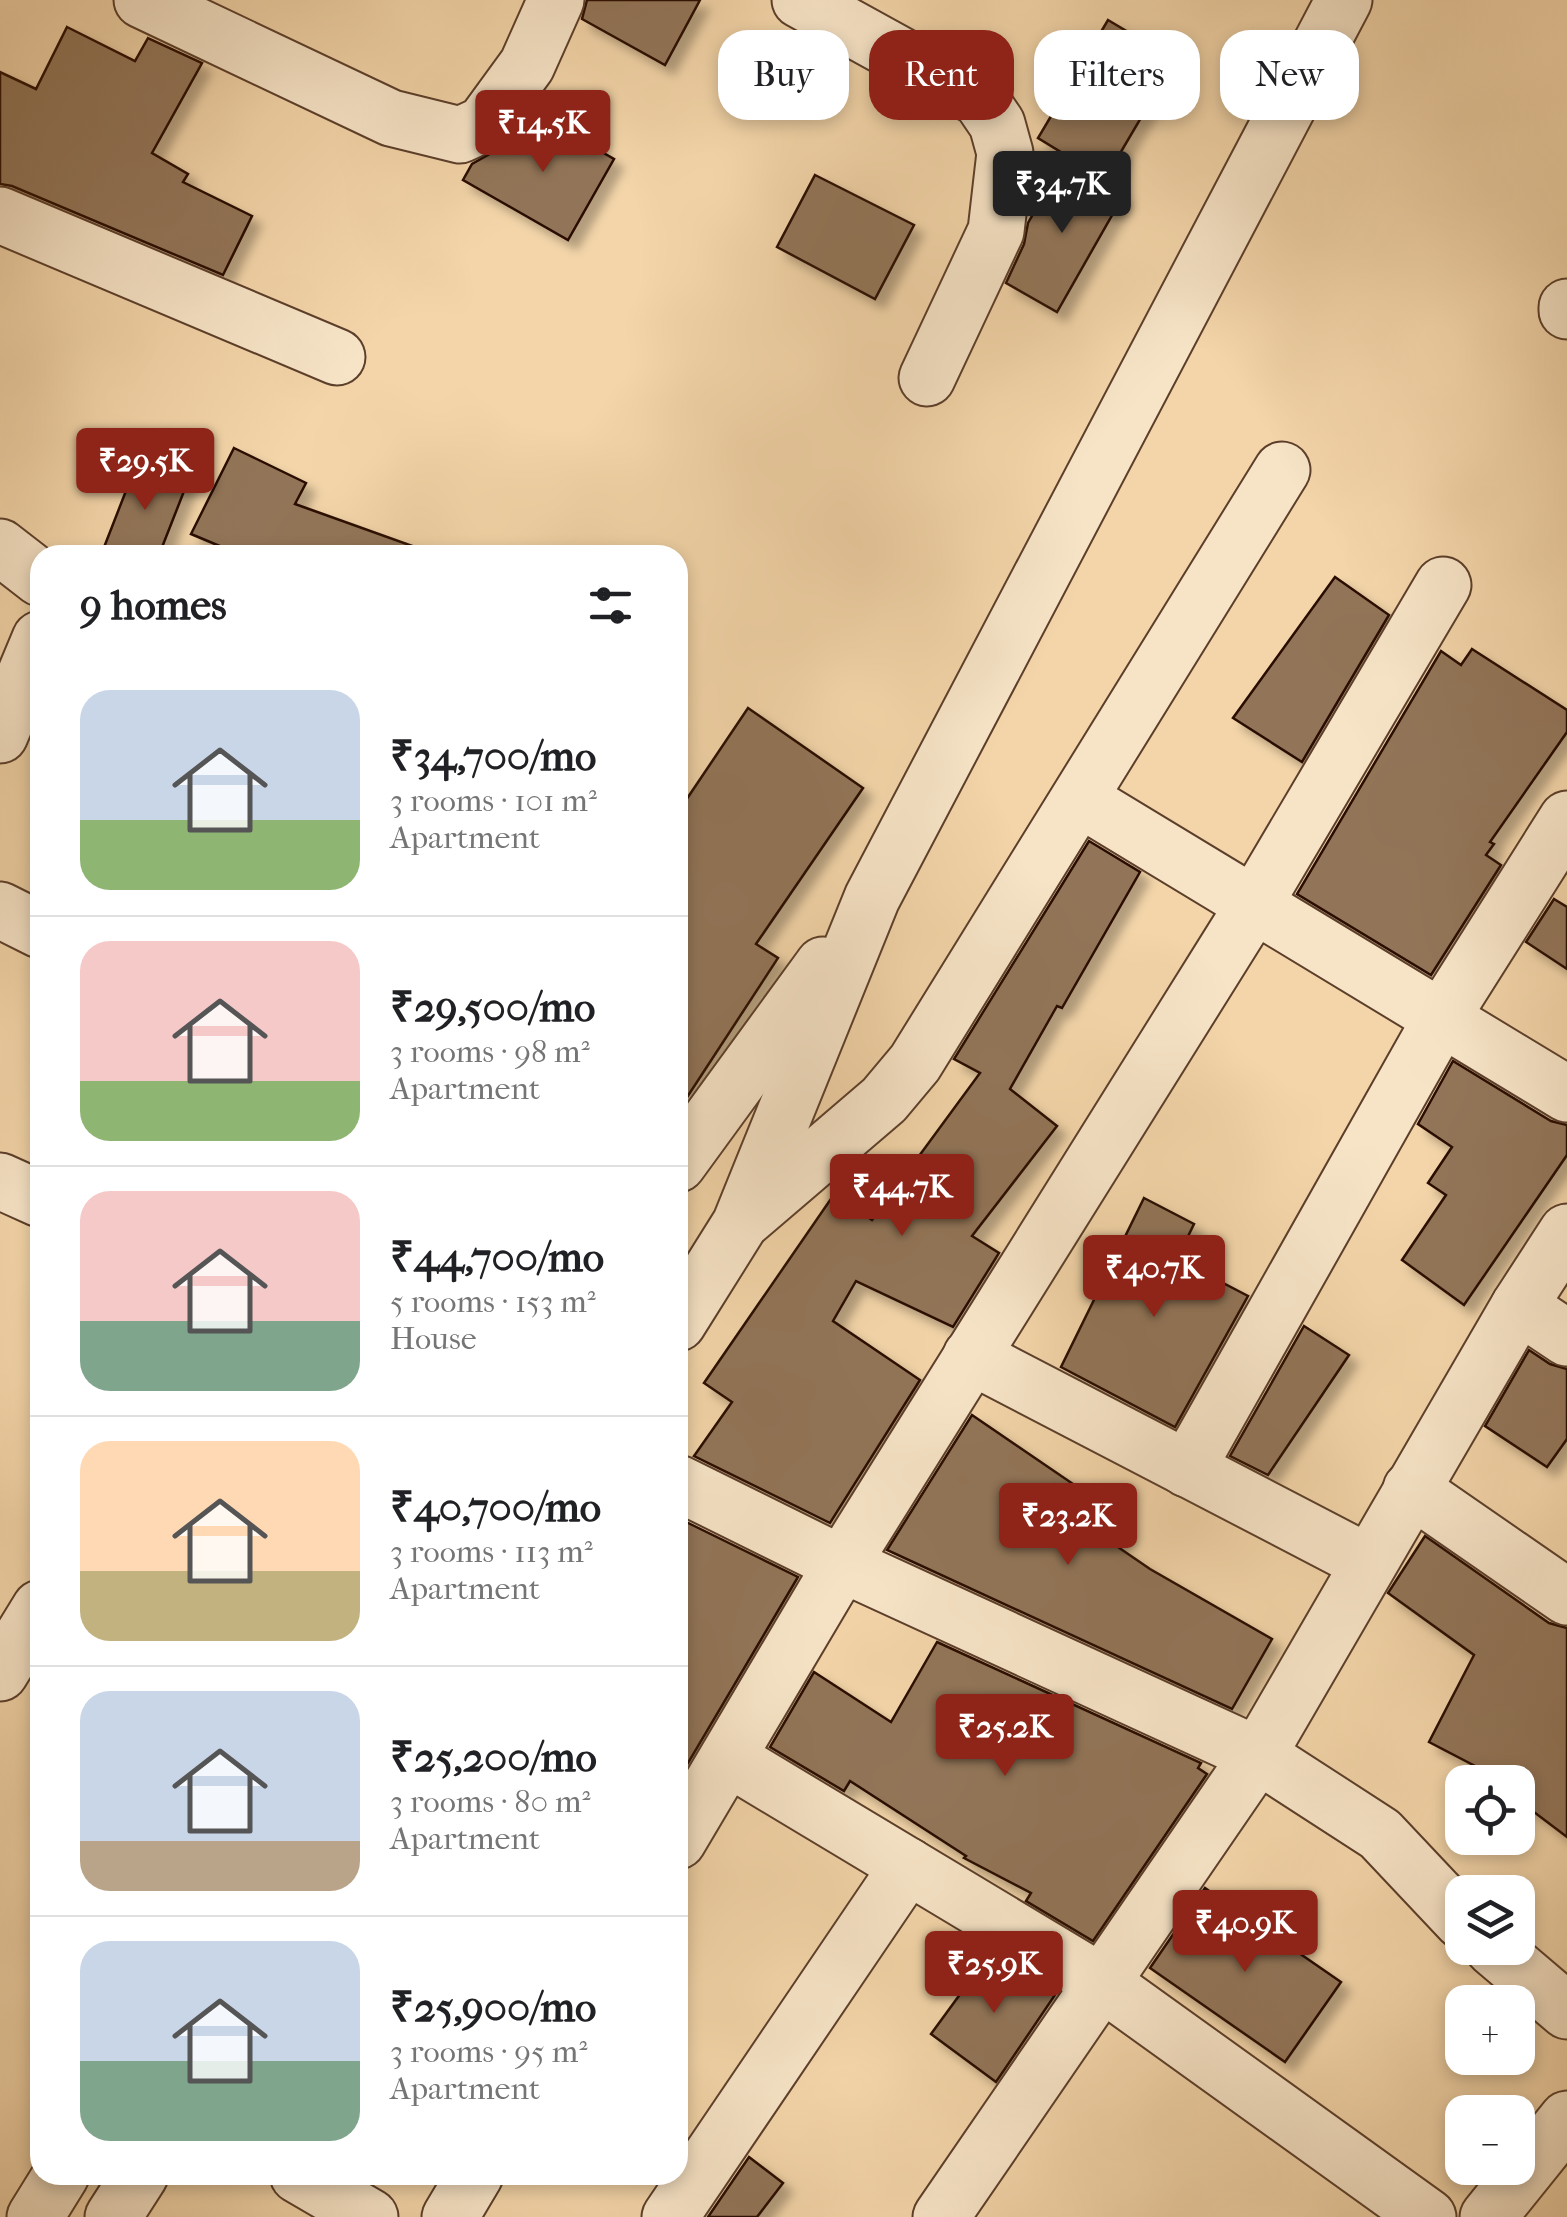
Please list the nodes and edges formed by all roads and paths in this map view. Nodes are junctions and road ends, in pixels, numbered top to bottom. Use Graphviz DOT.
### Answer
graph roads {
  1 [pos="142,0"];
  2 [pos="556,0"];
  3 [pos="800,0"];
  4 [pos="1344,0"];
  5 [pos="0,216"];
  6 [pos="338,356"];
  7 [pos="927,378"];
  8 [pos="1282,470"];
  9 [pos="0,547"];
  10 [pos="30,570"];
  11 [pos="1443,585"];
  12 [pos="30,662"];
  13 [pos="0,735"];
  14 [pos="1080,799"];
  15 [pos="1567,819"];
  16 [pos="872,898"];
  17 [pos="1255,903"];
  18 [pos="0,910"];
  19 [pos="30,925"];
  20 [pos="1442,1018"];
  21 [pos="1567,1094"];
  22 [pos="688,1150"];
  23 [pos="0,1182"];
  24 [pos="30,1196"];
  25 [pos="740,1224"];
  26 [pos="1567,1232"];
  27 [pos="1519,1306"];
  28 [pos="688,1308"];
  29 [pos="1567,1338"];
  30 [pos="971,1356"];
  31 [pos="1187,1469"];
  32 [pos="688,1487"];
  33 [pos="1412,1490"];
  34 [pos="1369,1562"];
  35 [pos="842,1564"];
  36 [pos="1567,1597"];
  37 [pos="30,1624"];
  38 [pos="0,1673"];
  39 [pos="1258,1755"];
  40 [pos="728,1758"];
  41 [pos="688,1824"];
  42 [pos="908,1866"];
  43 [pos="1445,1903"];
  44 [pos="1513,1965"];
  45 [pos="1101,1982"];
  46 [pos="1567,2011"];
  47 [pos="1567,2119"];
  48 [pos="55,2185"];
  49 [pos="134,2185"];
  50 [pos="315,2185"];
  51 [pos="470,2185"];
  52 [pos="35,2217"];
  53 [pos="113,2217"];
  54 [pos="370,2217"];
  55 [pos="450,2217"];
  56 [pos="670,2217"];
  57 [pos="941,2217"];
  58 [pos="1428,2217"];
  59 [pos="1488,2217"];
  1 -- 2 [label="street"];
  3 -- 7 [label="street"];
  4 -- 16 [label="street"];
  5 -- 6 [label="street"];
  8 -- 14 [label="street"];
  9 -- 10 [label="street"];
  11 -- 17 [label="street"];
  12 -- 13 [label="street"];
  14 -- 17 [label="street"];
  14 -- 25 [label="street"];
  15 -- 20 [label="street"];
  16 -- 22 [label="street"];
  16 -- 25 [label="street"];
  17 -- 20 [label="street"];
  17 -- 30 [label="street"];
  18 -- 19 [label="street"];
  20 -- 21 [label="street"];
  20 -- 31 [label="street"];
  23 -- 24 [label="street"];
  25 -- 28 [label="street"];
  26 -- 27 [label="street"];
  27 -- 29 [label="street"];
  27 -- 33 [label="street"];
  30 -- 31 [label="street"];
  30 -- 35 [label="street"];
  31 -- 34 [label="street"];
  32 -- 35 [label="street"];
  33 -- 34 [label="street"];
  33 -- 36 [label="street"];
  34 -- 39 [label="street"];
  35 -- 39 [label="street"];
  35 -- 40 [label="street"];
  37 -- 38 [label="street"];
  39 -- 43 [label="street"];
  39 -- 45 [label="street"];
  40 -- 41 [label="street"];
  40 -- 42 [label="street"];
  42 -- 45 [label="street"];
  42 -- 56 [label="street"];
  44 -- 46 [label="street"];
  45 -- 57 [label="street"];
  45 -- 58 [label="street"];
  47 -- 59 [label="street"];
  48 -- 52 [label="street"];
  49 -- 53 [label="street"];
  50 -- 54 [label="street"];
  51 -- 55 [label="street"];
}
